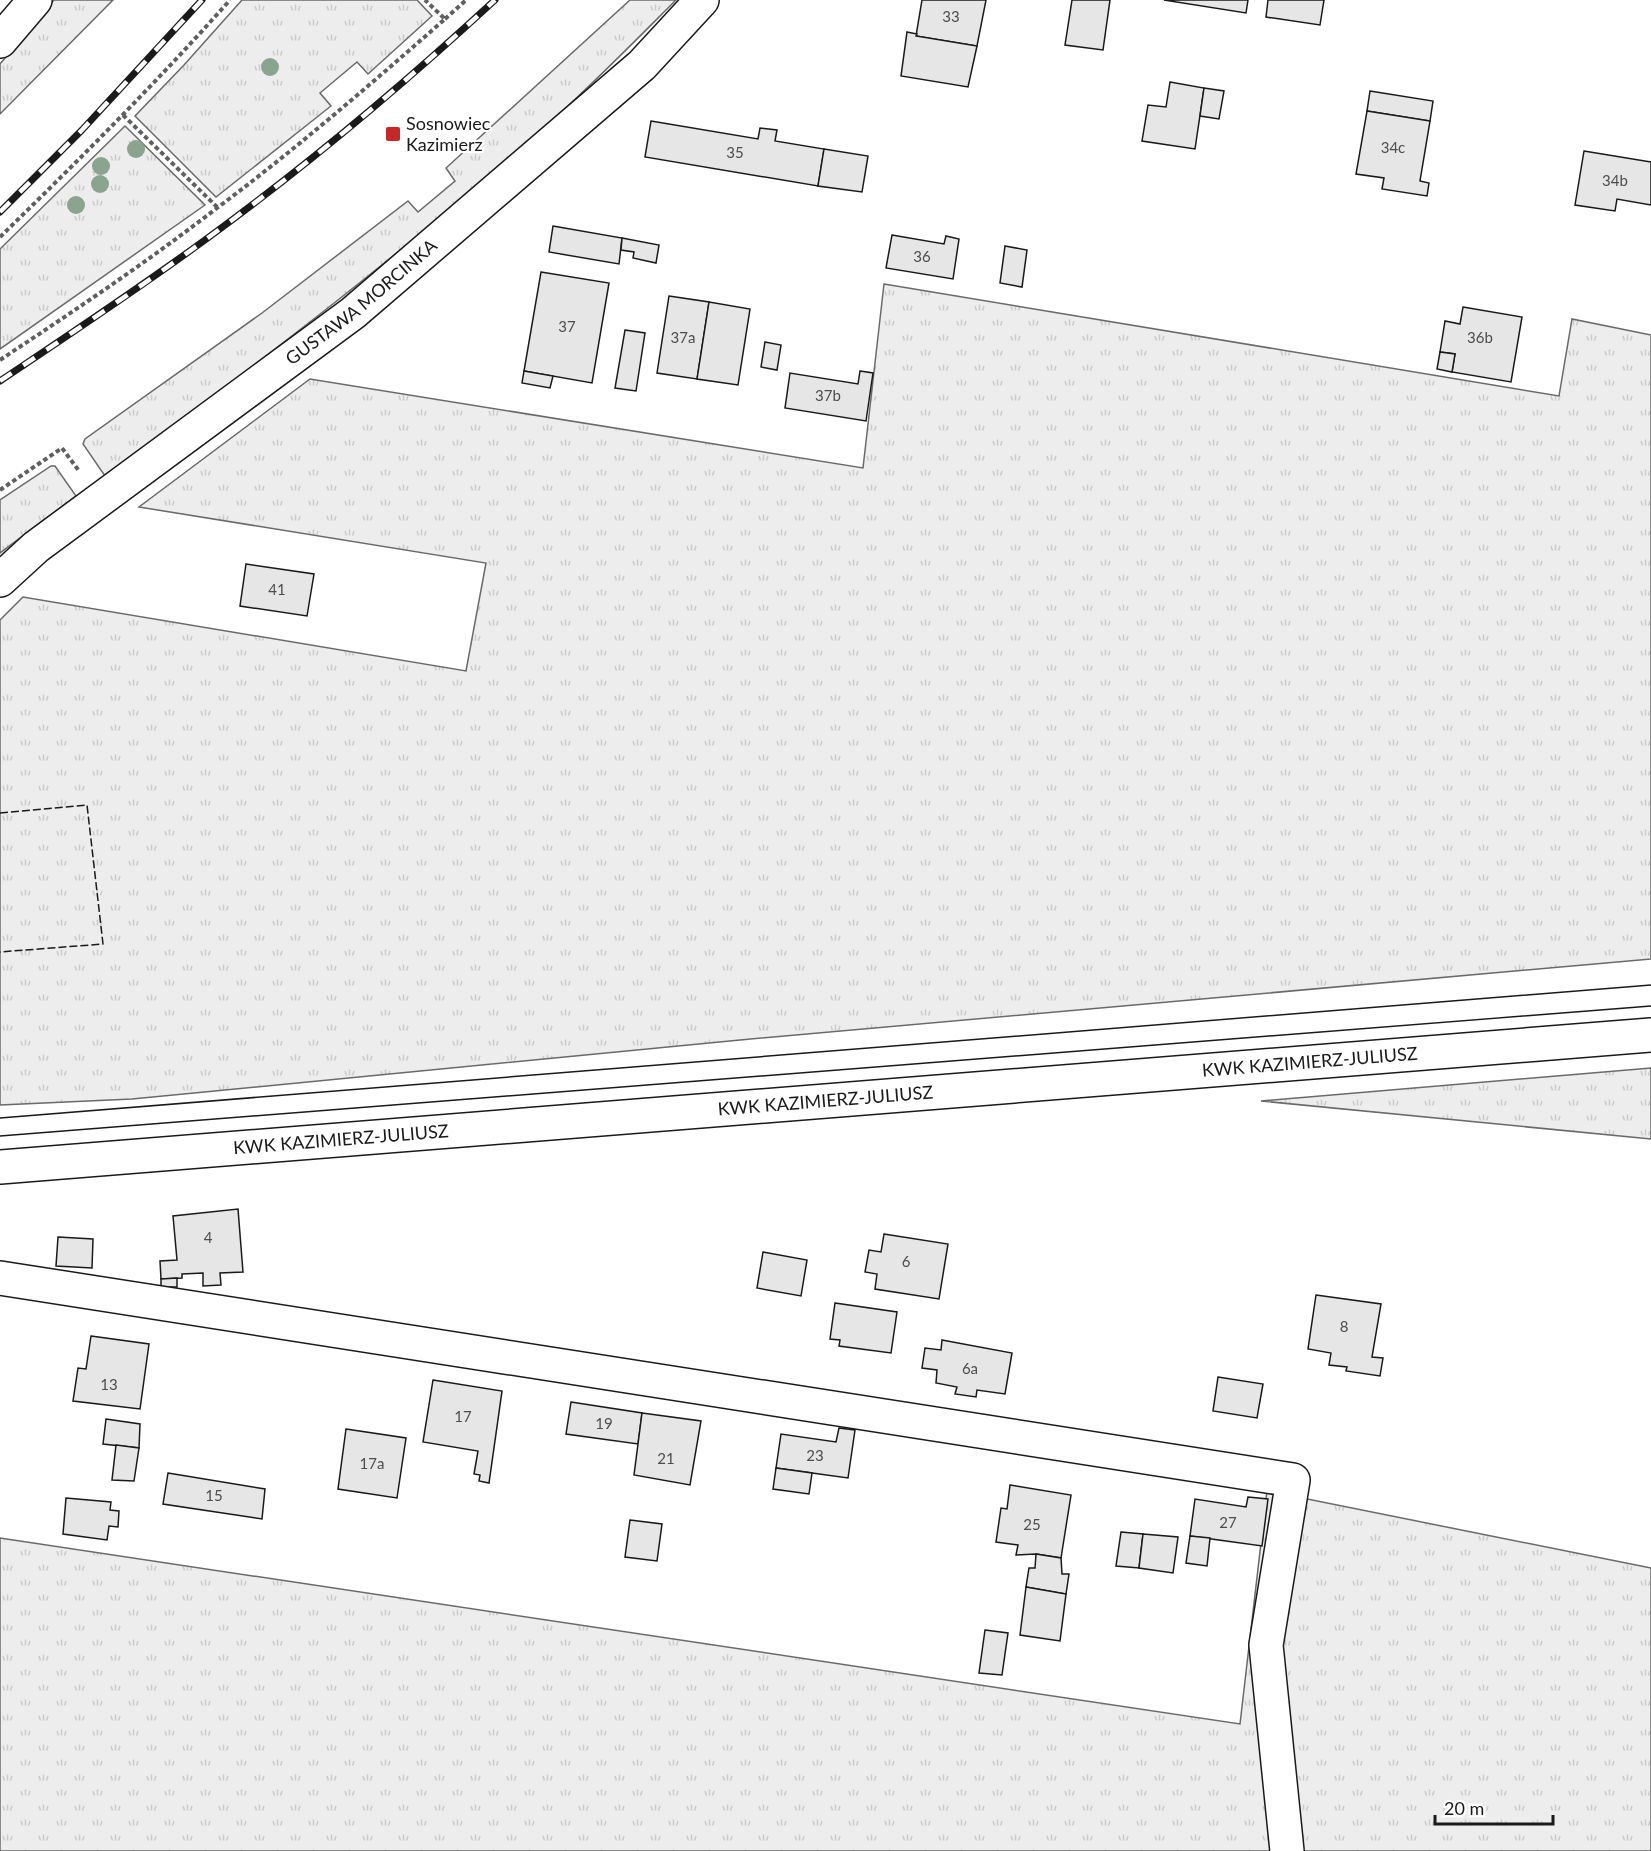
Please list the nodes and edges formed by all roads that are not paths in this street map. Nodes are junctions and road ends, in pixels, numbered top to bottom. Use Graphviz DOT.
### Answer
graph roads {
  1 [pos="35,0"];
  2 [pos="702,0"];
  3 [pos="0,41"];
  4 [pos="0,580"];
  5 [pos="1651,1035"];
  6 [pos="0,1167"];
  7 [pos="0,1278"];
  8 [pos="1287,1851"];
  1 -- 3 [label="street"];
  2 -- 4 [label="street, GUSTAWA MORCINKA"];
  5 -- 6 [label="street, KWK KAZIMIERZ-JULIUSZ"];
  7 -- 8 [label="street"];
}
